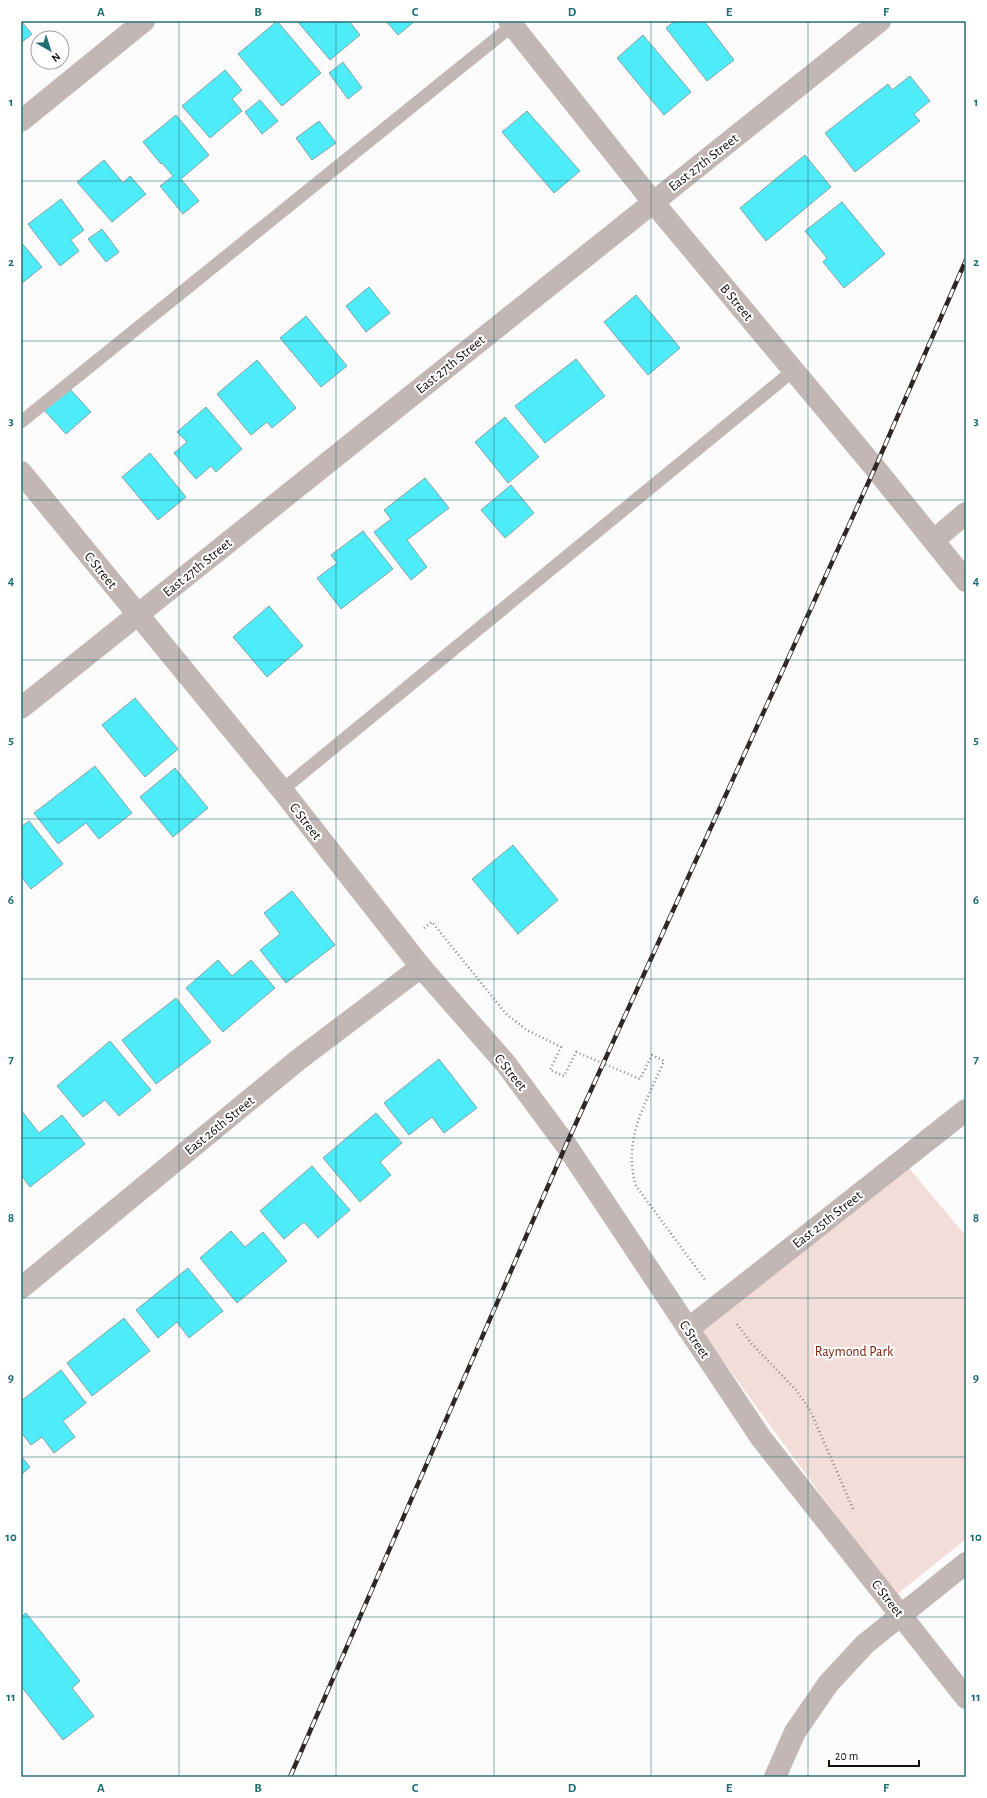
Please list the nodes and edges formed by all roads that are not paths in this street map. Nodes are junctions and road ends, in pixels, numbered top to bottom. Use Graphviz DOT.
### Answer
graph roads {
  1 [pos="144,21"];
  2 [pos="880,21"];
  3 [pos="511,23"];
  4 [pos="21,121"];
  5 [pos="653,202"];
  6 [pos="794,370"];
  7 [pos="21,422"];
  8 [pos="21,472"];
  9 [pos="966,513"];
  10 [pos="934,540"];
  11 [pos="966,581"];
  12 [pos="137,615"];
  13 [pos="21,708"];
  14 [pos="282,790"];
  15 [pos="421,967"];
  16 [pos="966,1110"];
  17 [pos="21,1288"];
  18 [pos="688,1328"];
  19 [pos="966,1564"];
  20 [pos="901,1615"];
  21 [pos="966,1698"];
  22 [pos="775,1777"];
  1 -- 4 [label="street"];
  2 -- 5 [label="street, East 27th Street"];
  3 -- 5 [label="street, B Street"];
  3 -- 7 [label="lane"];
  5 -- 6 [label="street, B Street"];
  5 -- 12 [label="street, East 27th Street"];
  6 -- 10 [label="street, B Street"];
  6 -- 14 [label="lane"];
  8 -- 12 [label="street, C Street"];
  9 -- 10 [label="street"];
  10 -- 11 [label="street, B Street"];
  12 -- 13 [label="street, East 27th Street"];
  12 -- 14 [label="street, C Street"];
  14 -- 15 [label="street, C Street"];
  15 -- 17 [label="street, East 26th Street"];
  15 -- 18 [label="street, C Street"];
  16 -- 18 [label="street, East 25th Street"];
  18 -- 20 [label="street, C Street"];
  19 -- 20 [label="street"];
  20 -- 21 [label="street, C Street"];
  20 -- 22 [label="street"];
}
